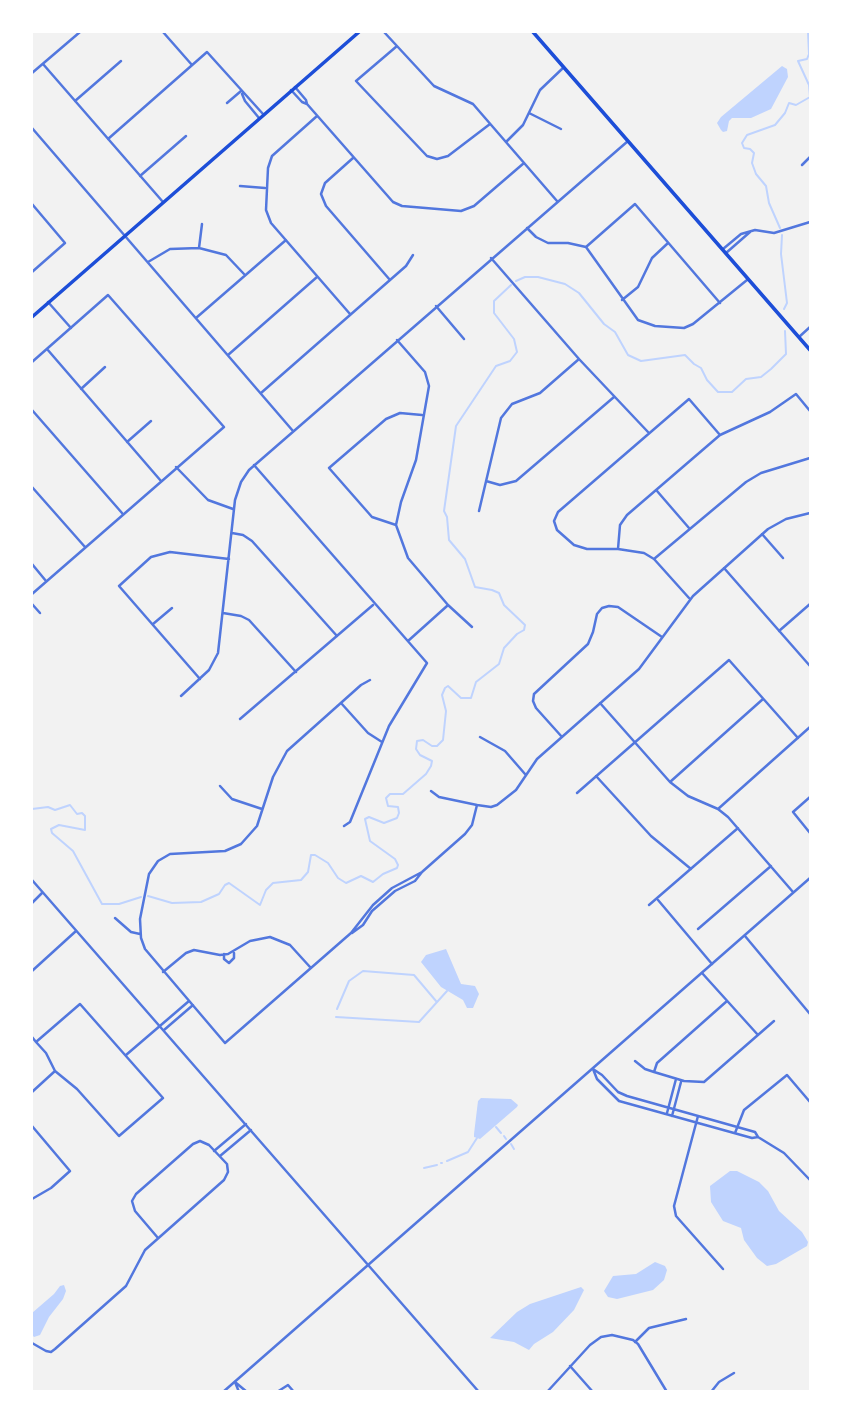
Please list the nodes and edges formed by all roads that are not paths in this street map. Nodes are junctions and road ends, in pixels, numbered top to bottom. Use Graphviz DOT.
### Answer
graph roads {
  1 [pos="80,32"];
  2 [pos="163,32"];
  3 [pos="359,32"];
  4 [pos="384,32"];
  5 [pos="533,32"];
  6 [pos="397,46"];
  7 [pos="121,61"];
  8 [pos="43,64"];
  9 [pos="192,65"];
  10 [pos="564,67"];
  11 [pos="32,73"];
  12 [pos="293,88"];
  13 [pos="241,91"];
  14 [pos="75,101"];
  15 [pos="227,103"];
  16 [pos="528,113"];
  17 [pos="261,116"];
  18 [pos="317,116"];
  19 [pos="490,124"];
  20 [pos="32,128"];
  21 [pos="561,129"];
  22 [pos="186,136"];
  23 [pos="108,139"];
  24 [pos="628,141"];
  25 [pos="506,142"];
  26 [pos="810,157"];
  27 [pos="353,158"];
  28 [pos="524,163"];
  29 [pos="802,164"];
  30 [pos="141,176"];
  31 [pos="240,186"];
  32 [pos="266,188"];
  33 [pos="163,202"];
  34 [pos="558,202"];
  35 [pos="32,204"];
  36 [pos="810,222"];
  37 [pos="202,224"];
  38 [pos="527,228"];
  39 [pos="125,235"];
  40 [pos="286,240"];
  41 [pos="668,243"];
  42 [pos="586,247"];
  43 [pos="199,248"];
  44 [pos="724,251"];
  45 [pos="413,255"];
  46 [pos="491,258"];
  47 [pos="148,262"];
  48 [pos="32,272"];
  49 [pos="245,275"];
  50 [pos="317,277"];
  51 [pos="748,279"];
  52 [pos="390,280"];
  53 [pos="622,300"];
  54 [pos="48,302"];
  55 [pos="720,303"];
  56 [pos="436,306"];
  57 [pos="350,314"];
  58 [pos="32,317"];
  59 [pos="196,318"];
  60 [pos="810,327"];
  61 [pos="71,328"];
  62 [pos="799,337"];
  63 [pos="464,339"];
  64 [pos="397,340"];
  65 [pos="47,349"];
  66 [pos="810,351"];
  67 [pos="228,355"];
  68 [pos="579,359"];
  69 [pos="32,362"];
  70 [pos="105,367"];
  71 [pos="81,389"];
  72 [pos="261,393"];
  73 [pos="614,397"];
  74 [pos="32,410"];
  75 [pos="810,411"];
  76 [pos="423,415"];
  77 [pos="151,421"];
  78 [pos="293,430"];
  79 [pos="648,432"];
  80 [pos="720,435"];
  81 [pos="127,442"];
  82 [pos="810,458"];
  83 [pos="254,465"];
  84 [pos="176,467"];
  85 [pos="161,481"];
  86 [pos="486,481"];
  87 [pos="32,487"];
  88 [pos="657,491"];
  89 [pos="234,509"];
  90 [pos="479,511"];
  91 [pos="810,513"];
  92 [pos="123,514"];
  93 [pos="396,526"];
  94 [pos="689,528"];
  95 [pos="232,533"];
  96 [pos="762,534"];
  97 [pos="85,547"];
  98 [pos="618,549"];
  99 [pos="783,558"];
  100 [pos="229,559"];
  101 [pos="654,559"];
  102 [pos="32,564"];
  103 [pos="724,568"];
  104 [pos="46,581"];
  105 [pos="32,594"];
  106 [pos="689,599"];
  107 [pos="32,604"];
  108 [pos="373,604"];
  109 [pos="810,604"];
  110 [pos="448,605"];
  111 [pos="172,608"];
  112 [pos="40,613"];
  113 [pos="223,613"];
  114 [pos="153,624"];
  115 [pos="472,627"];
  116 [pos="779,631"];
  117 [pos="337,636"];
  118 [pos="662,637"];
  119 [pos="408,641"];
  120 [pos="810,666"];
  121 [pos="296,672"];
  122 [pos="200,680"];
  123 [pos="370,680"];
  124 [pos="181,696"];
  125 [pos="763,699"];
  126 [pos="341,703"];
  127 [pos="600,704"];
  128 [pos="240,719"];
  129 [pos="810,727"];
  130 [pos="480,737"];
  131 [pos="562,737"];
  132 [pos="798,738"];
  133 [pos="382,742"];
  134 [pos="635,743"];
  135 [pos="526,775"];
  136 [pos="596,776"];
  137 [pos="670,782"];
  138 [pos="220,786"];
  139 [pos="431,791"];
  140 [pos="577,793"];
  141 [pos="810,797"];
  142 [pos="477,805"];
  143 [pos="718,809"];
  144 [pos="263,810"];
  145 [pos="344,827"];
  146 [pos="738,828"];
  147 [pos="810,833"];
  148 [pos="771,866"];
  149 [pos="691,869"];
  150 [pos="810,878"];
  151 [pos="32,880"];
  152 [pos="43,893"];
  153 [pos="794,893"];
  154 [pos="657,899"];
  155 [pos="32,903"];
  156 [pos="649,905"];
  157 [pos="115,918"];
  158 [pos="698,929"];
  159 [pos="77,931"];
  160 [pos="140,934"];
  161 [pos="745,936"];
  162 [pos="233,953"];
  163 [pos="226,954"];
  164 [pos="712,964"];
  165 [pos="310,967"];
  166 [pos="32,971"];
  167 [pos="163,972"];
  168 [pos="702,973"];
  169 [pos="189,1000"];
  170 [pos="727,1001"];
  171 [pos="193,1005"];
  172 [pos="810,1014"];
  173 [pos="774,1021"];
  174 [pos="160,1026"];
  175 [pos="164,1030"];
  176 [pos="758,1035"];
  177 [pos="32,1037"];
  178 [pos="36,1042"];
  179 [pos="126,1055"];
  180 [pos="635,1060"];
  181 [pos="593,1069"];
  182 [pos="55,1071"];
  183 [pos="654,1072"];
  184 [pos="676,1079"];
  185 [pos="681,1081"];
  186 [pos="32,1092"];
  187 [pos="618,1092"];
  188 [pos="673,1093"];
  189 [pos="678,1094"];
  190 [pos="613,1096"];
  191 [pos="810,1102"];
  192 [pos="669,1108"];
  193 [pos="674,1109"];
  194 [pos="667,1115"];
  195 [pos="672,1116"];
  196 [pos="698,1116"];
  197 [pos="697,1123"];
  198 [pos="246,1124"];
  199 [pos="32,1126"];
  200 [pos="738,1126"];
  201 [pos="251,1130"];
  202 [pos="736,1133"];
  203 [pos="758,1137"];
  204 [pos="214,1151"];
  205 [pos="220,1156"];
  206 [pos="810,1180"];
  207 [pos="32,1199"];
  208 [pos="158,1237"];
  209 [pos="368,1264"];
  210 [pos="723,1269"];
  211 [pos="686,1319"];
  212 [pos="635,1342"];
  213 [pos="32,1343"];
  214 [pos="570,1366"];
  215 [pos="734,1373"];
  216 [pos="234,1382"];
  217 [pos="223,1391"];
  218 [pos="239,1391"];
  219 [pos="247,1391"];
  220 [pos="277,1391"];
  221 [pos="294,1391"];
  222 [pos="479,1391"];
  223 [pos="505,1391"];
  224 [pos="517,1391"];
  225 [pos="547,1391"];
  226 [pos="593,1391"];
  227 [pos="667,1391"];
  228 [pos="710,1391"];
  1 -- 8 [label="street"];
  2 -- 9 [label="street"];
  3 -- 12 [label="main road"];
  4 -- 6 [label="street"];
  5 -- 10 [label="main road"];
  6 -- 19 [label="street"];
  6 -- 19 [label="street"];
  7 -- 14 [label="street"];
  8 -- 11 [label="street"];
  8 -- 14 [label="street"];
  9 -- 13 [label="street"];
  9 -- 23 [label="street"];
  10 -- 16 [label="street"];
  10 -- 24 [label="main road"];
  12 -- 17 [label="main road"];
  12 -- 18 [label="street"];
  13 -- 15 [label="street"];
  13 -- 17 [label="street"];
  14 -- 23 [label="street"];
  16 -- 21 [label="street"];
  16 -- 25 [label="street"];
  17 -- 33 [label="main road"];
  18 -- 27 [label="street"];
  18 -- 32 [label="street"];
  19 -- 25 [label="street"];
  20 -- 39 [label="street"];
  22 -- 30 [label="street"];
  23 -- 30 [label="street"];
  24 -- 34 [label="street"];
  24 -- 44 [label="main road"];
  25 -- 28 [label="street"];
  26 -- 29 [label="street"];
  27 -- 28 [label="street"];
  27 -- 52 [label="street"];
  28 -- 34 [label="street"];
  30 -- 33 [label="street"];
  31 -- 32 [label="street"];
  32 -- 40 [label="street"];
  33 -- 39 [label="main road"];
  34 -- 38 [label="street"];
  35 -- 48 [label="street"];
  36 -- 44 [label="street"];
  37 -- 43 [label="street"];
  38 -- 42 [label="street"];
  38 -- 46 [label="street"];
  39 -- 47 [label="street"];
  39 -- 54 [label="main road"];
  40 -- 49 [label="street"];
  40 -- 50 [label="street"];
  41 -- 42 [label="street"];
  41 -- 53 [label="street"];
  41 -- 55 [label="street"];
  42 -- 53 [label="street"];
  43 -- 47 [label="street"];
  43 -- 49 [label="street"];
  44 -- 51 [label="main road"];
  45 -- 52 [label="street"];
  46 -- 56 [label="street"];
  46 -- 68 [label="street"];
  47 -- 59 [label="street"];
  49 -- 59 [label="street"];
  50 -- 57 [label="street"];
  50 -- 67 [label="street"];
  51 -- 55 [label="street"];
  51 -- 62 [label="main road"];
  52 -- 57 [label="street"];
  53 -- 55 [label="street"];
  54 -- 58 [label="main road"];
  54 -- 61 [label="street"];
  56 -- 63 [label="street"];
  56 -- 64 [label="street"];
  57 -- 72 [label="street"];
  59 -- 67 [label="street"];
  60 -- 62 [label="street"];
  61 -- 65 [label="street"];
  61 -- 84 [label="street"];
  62 -- 66 [label="main road"];
  64 -- 76 [label="street"];
  64 -- 78 [label="street"];
  65 -- 69 [label="street"];
  65 -- 71 [label="street"];
  67 -- 72 [label="street"];
  68 -- 73 [label="street"];
  68 -- 86 [label="street"];
  70 -- 71 [label="street"];
  71 -- 81 [label="street"];
  72 -- 78 [label="street"];
  73 -- 79 [label="street"];
  73 -- 86 [label="street"];
  74 -- 92 [label="street"];
  75 -- 80 [label="street"];
  76 -- 93 [label="street"];
  76 -- 93 [label="street"];
  77 -- 81 [label="street"];
  78 -- 83 [label="street"];
  79 -- 80 [label="street"];
  79 -- 98 [label="street"];
  80 -- 88 [label="street"];
  81 -- 85 [label="street"];
  82 -- 94 [label="street"];
  83 -- 89 [label="street"];
  83 -- 108 [label="street"];
  84 -- 85 [label="street"];
  84 -- 89 [label="street"];
  85 -- 92 [label="street"];
  86 -- 90 [label="street"];
  87 -- 97 [label="street"];
  88 -- 94 [label="street"];
  88 -- 98 [label="street"];
  89 -- 95 [label="street"];
  91 -- 96 [label="street"];
  92 -- 97 [label="street"];
  93 -- 110 [label="street"];
  94 -- 101 [label="street"];
  95 -- 100 [label="street"];
  95 -- 117 [label="street"];
  96 -- 99 [label="street"];
  96 -- 103 [label="street"];
  97 -- 104 [label="street"];
  98 -- 101 [label="street"];
  100 -- 113 [label="street"];
  100 -- 114 [label="street"];
  101 -- 106 [label="street"];
  102 -- 104 [label="street"];
  103 -- 106 [label="street"];
  103 -- 116 [label="street"];
  104 -- 105 [label="street"];
  106 -- 118 [label="street"];
  107 -- 112 [label="street"];
  108 -- 117 [label="street"];
  108 -- 119 [label="street"];
  109 -- 116 [label="street"];
  110 -- 115 [label="street"];
  110 -- 119 [label="street"];
  111 -- 114 [label="street"];
  113 -- 121 [label="street"];
  113 -- 122 [label="street"];
  114 -- 122 [label="street"];
  116 -- 120 [label="street"];
  117 -- 121 [label="street"];
  118 -- 127 [label="street"];
  118 -- 131 [label="street"];
  119 -- 133 [label="street"];
  121 -- 128 [label="street"];
  122 -- 124 [label="street"];
  123 -- 126 [label="street"];
  125 -- 132 [label="street"];
  125 -- 134 [label="street"];
  125 -- 137 [label="street"];
  126 -- 133 [label="street"];
  126 -- 144 [label="street"];
  127 -- 131 [label="street"];
  127 -- 134 [label="street"];
  129 -- 132 [label="street"];
  130 -- 135 [label="street"];
  131 -- 135 [label="street"];
  132 -- 143 [label="street"];
  133 -- 145 [label="street"];
  134 -- 136 [label="street"];
  134 -- 137 [label="street"];
  135 -- 142 [label="street"];
  136 -- 140 [label="street"];
  136 -- 149 [label="street"];
  137 -- 143 [label="street"];
  138 -- 144 [label="street"];
  139 -- 142 [label="street"];
  141 -- 147 [label="street"];
  142 -- 165 [label="street"];
  143 -- 146 [label="street"];
  144 -- 160 [label="street"];
  146 -- 148 [label="street"];
  146 -- 149 [label="street"];
  148 -- 153 [label="street"];
  148 -- 158 [label="street"];
  149 -- 154 [label="street"];
  150 -- 153 [label="street"];
  151 -- 152 [label="street"];
  152 -- 155 [label="street"];
  152 -- 159 [label="street"];
  153 -- 161 [label="street"];
  154 -- 156 [label="street"];
  154 -- 164 [label="street"];
  157 -- 160 [label="street"];
  159 -- 166 [label="street"];
  159 -- 174 [label="street"];
  160 -- 167 [label="street"];
  161 -- 164 [label="street"];
  161 -- 172 [label="street"];
  162 -- 163 [label="street"];
  162 -- 163 [label="street"];
  162 -- 165 [label="street"];
  163 -- 167 [label="street"];
  164 -- 168 [label="street"];
  165 -- 171 [label="street"];
  167 -- 169 [label="street"];
  168 -- 170 [label="street"];
  168 -- 181 [label="street"];
  169 -- 171 [label="street"];
  169 -- 174 [label="street"];
  170 -- 176 [label="street"];
  170 -- 183 [label="street"];
  171 -- 175 [label="street"];
  173 -- 176 [label="street"];
  174 -- 175 [label="street"];
  174 -- 179 [label="street"];
  175 -- 198 [label="street"];
  176 -- 185 [label="street"];
  177 -- 178 [label="street"];
  178 -- 179 [label="street"];
  178 -- 182 [label="street"];
  179 -- 182 [label="street"];
  180 -- 183 [label="street"];
  181 -- 187 [label="street"];
  181 -- 190 [label="street"];
  181 -- 209 [label="street"];
  182 -- 186 [label="street"];
  183 -- 184 [label="street"];
  184 -- 185 [label="street"];
  184 -- 188 [label="street"];
  185 -- 189 [label="street"];
  187 -- 190 [label="street"];
  187 -- 192 [label="street"];
  188 -- 189 [label="street"];
  188 -- 192 [label="street"];
  189 -- 193 [label="street"];
  190 -- 194 [label="street"];
  191 -- 200 [label="street"];
  192 -- 193 [label="street"];
  192 -- 194 [label="street"];
  193 -- 195 [label="street"];
  193 -- 196 [label="street"];
  194 -- 195 [label="street"];
  195 -- 197 [label="street"];
  196 -- 197 [label="street"];
  196 -- 200 [label="street"];
  197 -- 202 [label="street"];
  197 -- 210 [label="street"];
  198 -- 201 [label="street"];
  198 -- 204 [label="street"];
  199 -- 207 [label="street"];
  200 -- 202 [label="street"];
  200 -- 203 [label="street"];
  201 -- 205 [label="street"];
  201 -- 209 [label="street"];
  202 -- 203 [label="street"];
  203 -- 206 [label="street"];
  204 -- 205 [label="street"];
  204 -- 208 [label="street"];
  205 -- 208 [label="street"];
  208 -- 213 [label="street"];
  209 -- 216 [label="street"];
  209 -- 222 [label="street"];
  211 -- 212 [label="street"];
  212 -- 214 [label="street"];
  212 -- 227 [label="street"];
  214 -- 225 [label="street"];
  214 -- 226 [label="street"];
  215 -- 228 [label="street"];
  216 -- 217 [label="street"];
  216 -- 218 [label="street"];
  216 -- 219 [label="street"];
  220 -- 221 [label="street"];
  223 -- 224 [label="street"];
}
